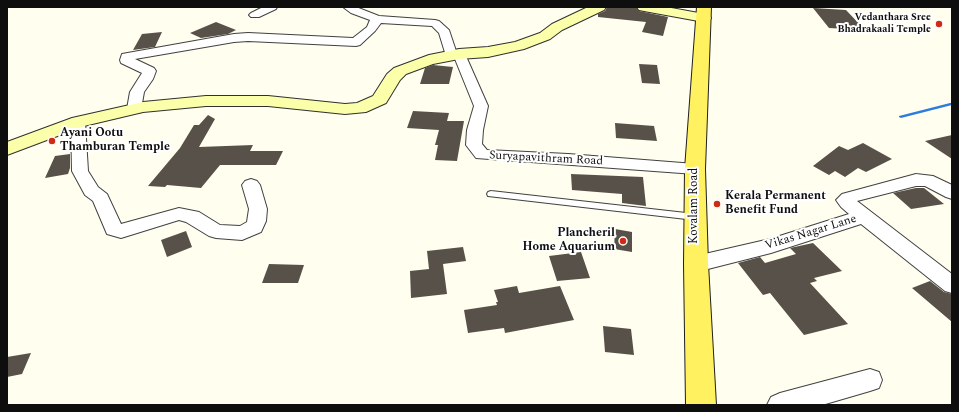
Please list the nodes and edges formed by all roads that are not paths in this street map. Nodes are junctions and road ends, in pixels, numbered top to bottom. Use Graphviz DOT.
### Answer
graph roads {
  1 [pos="272,7"];
  2 [pos="348,7"];
  3 [pos="599,7"];
  4 [pos="644,7"];
  5 [pos="704,12"];
  6 [pos="255,16"];
  7 [pos="377,19"];
  8 [pos="455,55"];
  9 [pos="134,109"];
  10 [pos="78,122"];
  11 [pos="7,149"];
  12 [pos="695,169"];
  13 [pos="251,185"];
  14 [pos="952,193"];
  15 [pos="491,194"];
  16 [pos="864,216"];
  17 [pos="695,217"];
  18 [pos="696,264"];
  19 [pos="952,285"];
  20 [pos="870,380"];
  21 [pos="701,405"];
  22 [pos="780,405"];
  1 -- 6 [label="street"];
  2 -- 7 [label="street, Suryapavithram Road"];
  3 -- 8 [label="main road"];
  4 -- 5 [label="main road"];
  5 -- 12 [label="main road, Kovalam Road"];
  7 -- 8 [label="street, Suryapavithram Road"];
  7 -- 9 [label="street"];
  8 -- 9 [label="main road"];
  8 -- 12 [label="street, Suryapavithram Road"];
  9 -- 10 [label="main road"];
  10 -- 11 [label="main road"];
  10 -- 13 [label="street"];
  12 -- 17 [label="main road, Kovalam Road"];
  14 -- 16 [label="street"];
  15 -- 17 [label="lane"];
  16 -- 18 [label="street, Vikas Nagar Lane"];
  16 -- 19 [label="street, Vikas Nagar Lane"];
  17 -- 18 [label="main road, Kovalam Road"];
  18 -- 21 [label="main road, Kovalam Road"];
  20 -- 22 [label="street"];
}
